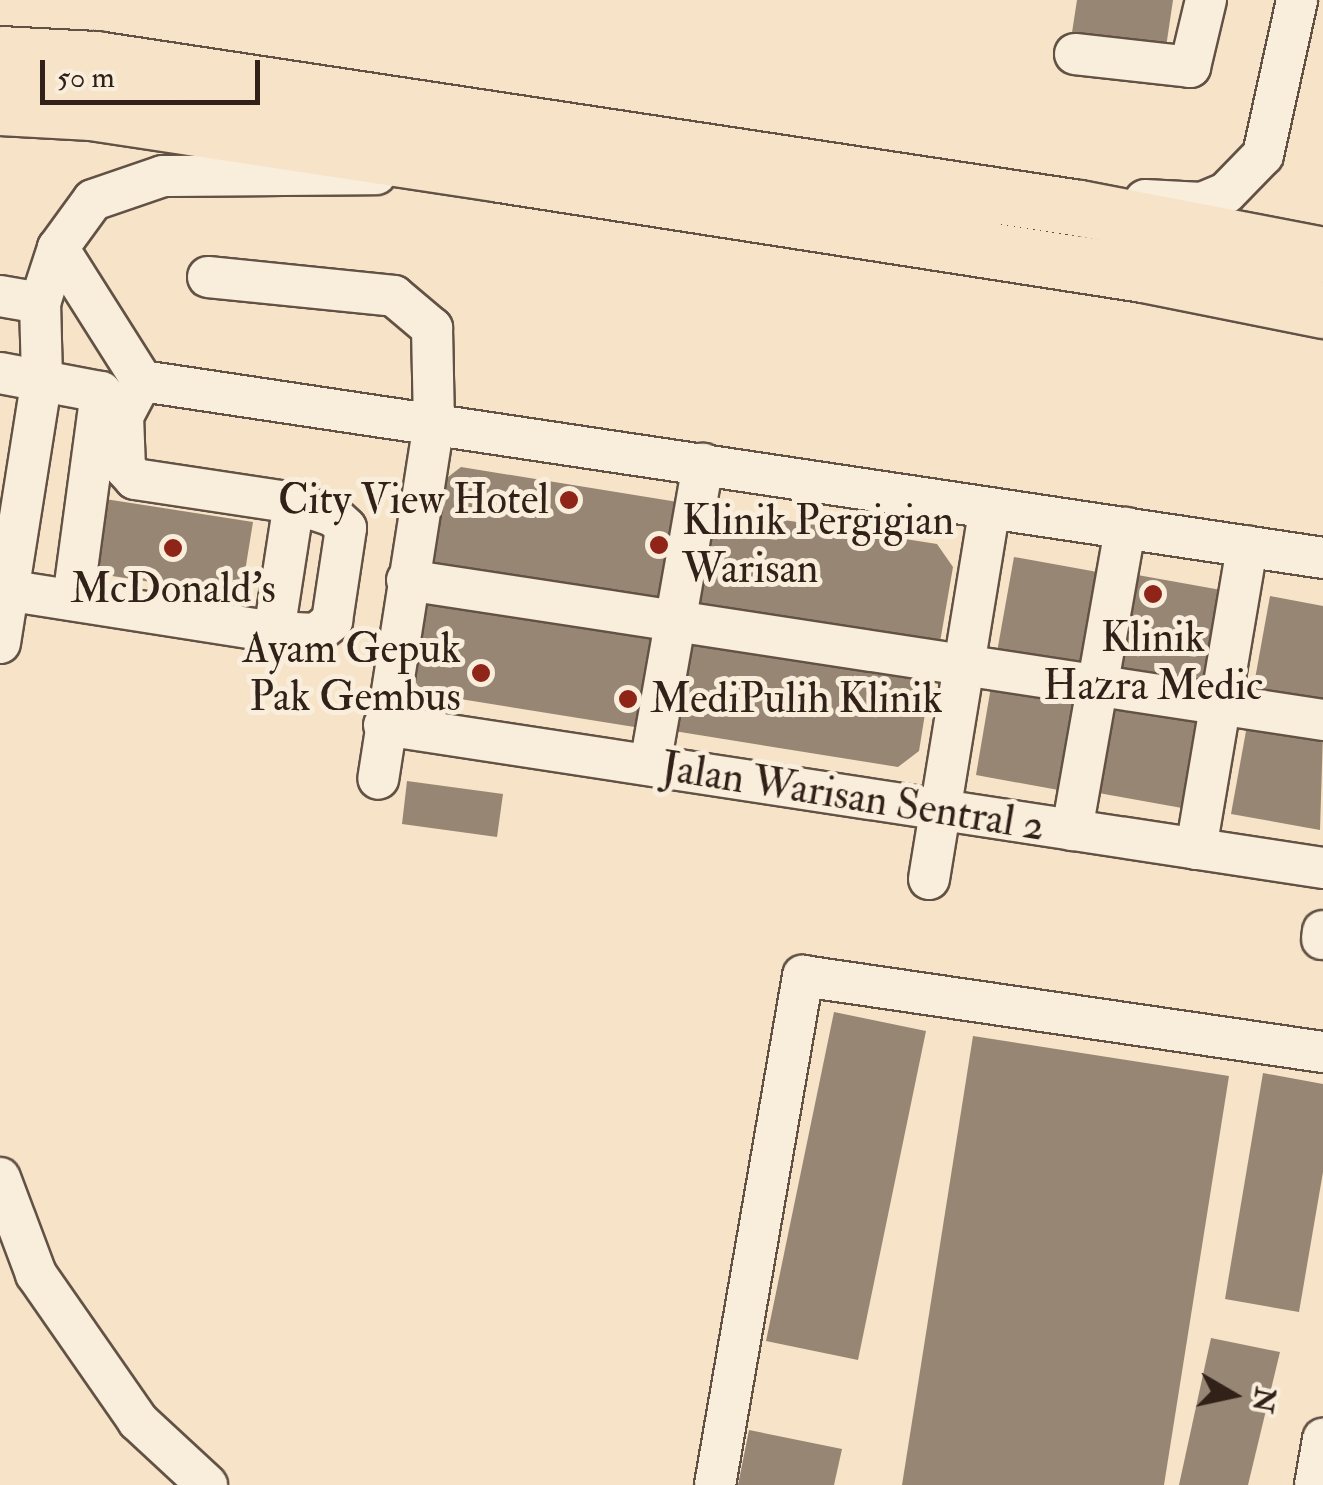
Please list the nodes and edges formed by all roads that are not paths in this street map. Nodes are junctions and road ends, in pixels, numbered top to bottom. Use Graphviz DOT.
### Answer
graph roads {
  1 [pos="1206,0"];
  2 [pos="1297,0"];
  3 [pos="0,54"];
  4 [pos="1075,54"];
  5 [pos="0,108"];
  6 [pos="500,174"];
  7 [pos="1079,208"];
  8 [pos="58,248"];
  9 [pos="1323,255"];
  10 [pos="208,277"];
  11 [pos="0,296"];
  12 [pos="40,303"];
  13 [pos="1323,310"];
  14 [pos="0,373"];
  15 [pos="42,378"];
  16 [pos="122,396"];
  17 [pos="434,423"];
  18 [pos="704,464"];
  19 [pos="294,503"];
  20 [pos="990,508"];
  21 [pos="1125,528"];
  22 [pos="1248,546"];
  23 [pos="1323,558"];
  24 [pos="407,580"];
  25 [pos="12,592"];
  26 [pos="73,600"];
  27 [pos="672,621"];
  28 [pos="274,632"];
  29 [pos="0,644"];
  30 [pos="964,665"];
  31 [pos="1096,686"];
  32 [pos="1220,704"];
  33 [pos="1323,720"];
  34 [pos="384,725"];
  35 [pos="650,766"];
  36 [pos="378,779"];
  37 [pos="940,810"];
  38 [pos="1072,830"];
  39 [pos="1196,849"];
  40 [pos="1323,868"];
  41 [pos="929,879"];
  42 [pos="1323,931"];
  43 [pos="1322,940"];
  44 [pos="1323,1052"];
  45 [pos="0,1178"];
  46 [pos="1323,1439"];
  47 [pos="207,1485"];
  48 [pos="715,1485"];
  49 [pos="1315,1485"];
  1 -- 4 [label="street"];
  2 -- 7 [label="street"];
  3 -- 7 [label="highway"];
  5 -- 6 [label="highway"];
  6 -- 8 [label="street"];
  6 -- 13 [label="highway"];
  7 -- 9 [label="highway"];
  8 -- 12 [label="street"];
  8 -- 16 [label="street"];
  10 -- 17 [label="street"];
  11 -- 12 [label="street"];
  12 -- 15 [label="street"];
  14 -- 15 [label="street"];
  15 -- 16 [label="street"];
  15 -- 25 [label="street"];
  16 -- 17 [label="street"];
  16 -- 19 [label="street"];
  16 -- 26 [label="street"];
  17 -- 18 [label="street"];
  17 -- 24 [label="street"];
  18 -- 20 [label="street"];
  18 -- 27 [label="street"];
  19 -- 28 [label="street"];
  19 -- 28 [label="street"];
  20 -- 21 [label="street"];
  20 -- 30 [label="street"];
  21 -- 22 [label="street"];
  21 -- 31 [label="street"];
  22 -- 23 [label="street"];
  22 -- 32 [label="street"];
  24 -- 27 [label="street"];
  24 -- 34 [label="street"];
  25 -- 26 [label="street"];
  25 -- 29 [label="street"];
  26 -- 28 [label="street"];
  27 -- 30 [label="street"];
  27 -- 35 [label="street"];
  30 -- 31 [label="street"];
  30 -- 37 [label="street"];
  31 -- 32 [label="street"];
  31 -- 38 [label="street"];
  32 -- 33 [label="street"];
  32 -- 39 [label="street"];
  34 -- 35 [label="street, Jalan Warisan Sentral 2"];
  34 -- 36 [label="street"];
  35 -- 37 [label="street, Jalan Warisan Sentral 2"];
  37 -- 38 [label="street, Jalan Warisan Sentral 2"];
  37 -- 41 [label="street"];
  38 -- 39 [label="street, Jalan Warisan Sentral 2"];
  39 -- 40 [label="street, Jalan Warisan Sentral 2"];
  42 -- 43 [label="street"];
  44 -- 48 [label="street"];
  45 -- 47 [label="street"];
  46 -- 49 [label="street"];
}
